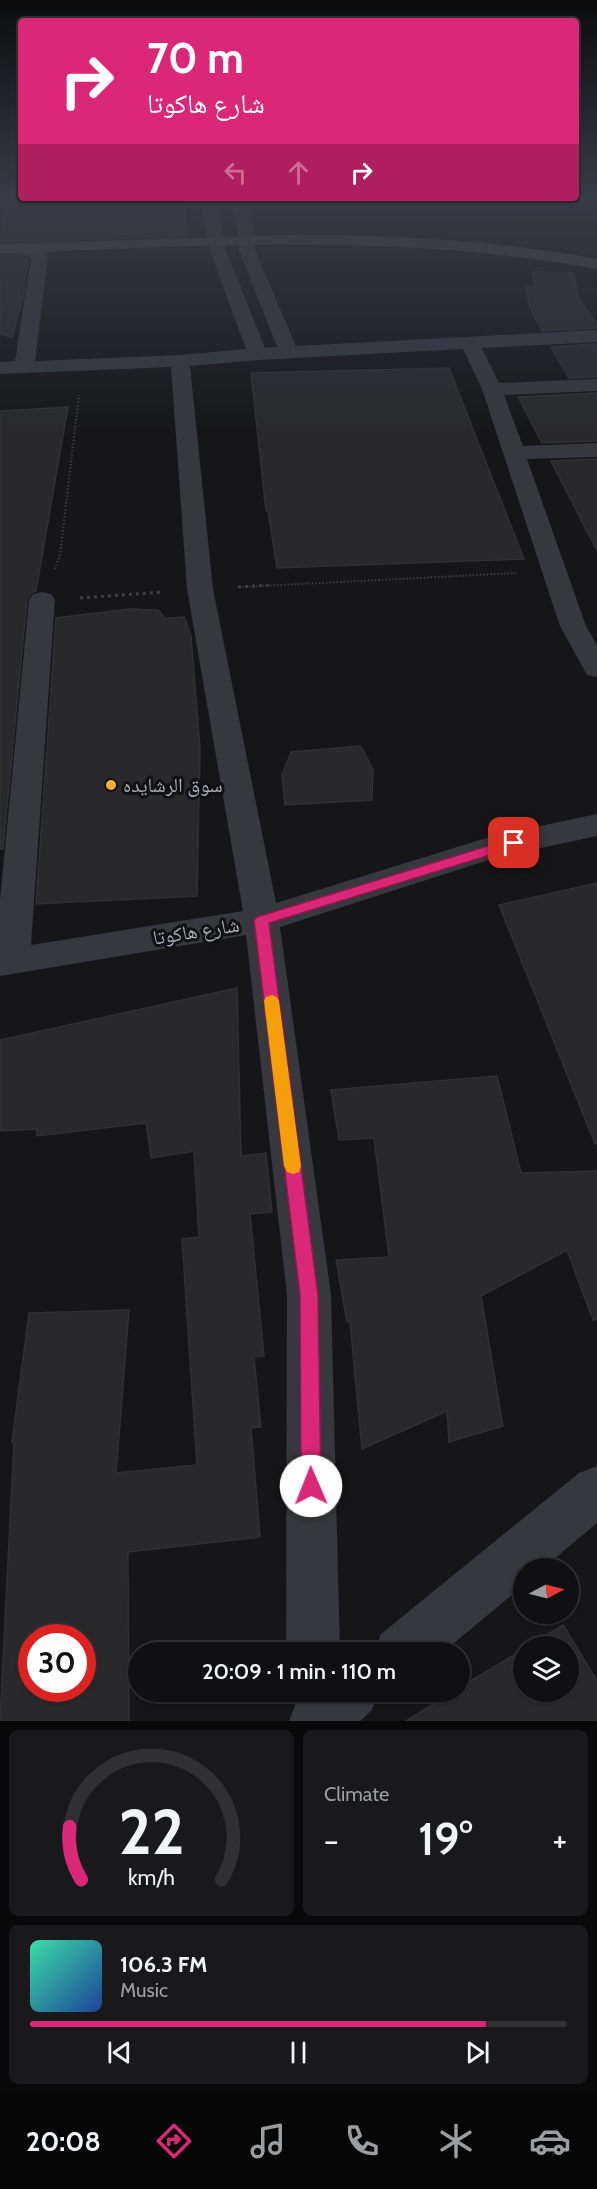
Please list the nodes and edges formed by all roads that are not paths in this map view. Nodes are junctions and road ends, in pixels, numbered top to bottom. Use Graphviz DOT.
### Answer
graph roads {
  1 [pos="37,274"];
  2 [pos="227,274"];
  3 [pos="259,274"];
  4 [pos="597,336"];
  5 [pos="470,344"];
  6 [pos="289,353"];
  7 [pos="258,354"];
  8 [pos="180,361"];
  9 [pos="24,366"];
  10 [pos="0,368"];
  11 [pos="597,385"];
  12 [pos="492,388"];
  13 [pos="597,450"];
  14 [pos="515,453"];
  15 [pos="42,600"];
  16 [pos="585,626"];
  17 [pos="597,669"];
  18 [pos="597,825"];
  19 [pos="262,920"];
  20 [pos="6,962"];
  21 [pos="597,1491"];
  22 [pos="313,1642"];
  23 [pos="413,1642"];
  24 [pos="314,1702"];
  25 [pos="339,1702"];
  26 [pos="315,1721"];
  1 -- 9 [label="street"];
  2 -- 7 [label="street"];
  3 -- 6 [label="street"];
  4 -- 5 [label="street"];
  5 -- 6 [label="street"];
  5 -- 12 [label="street"];
  6 -- 7 [label="street"];
  7 -- 8 [label="street"];
  8 -- 9 [label="street"];
  8 -- 19 [label="street"];
  9 -- 10 [label="street"];
  11 -- 12 [label="street"];
  12 -- 14 [label="street"];
  13 -- 14 [label="street"];
  14 -- 16 [label="street"];
  15 -- 20 [label="street"];
  16 -- 17 [label="street"];
  18 -- 19 [label="street, شارع هاكوتا"];
  19 -- 20 [label="street, شارع هاكوتا"];
  19 -- 22 [label="street"];
  21 -- 23 [label="street"];
  24 -- 26 [label="street"];
  25 -- 26 [label="street"];
}
